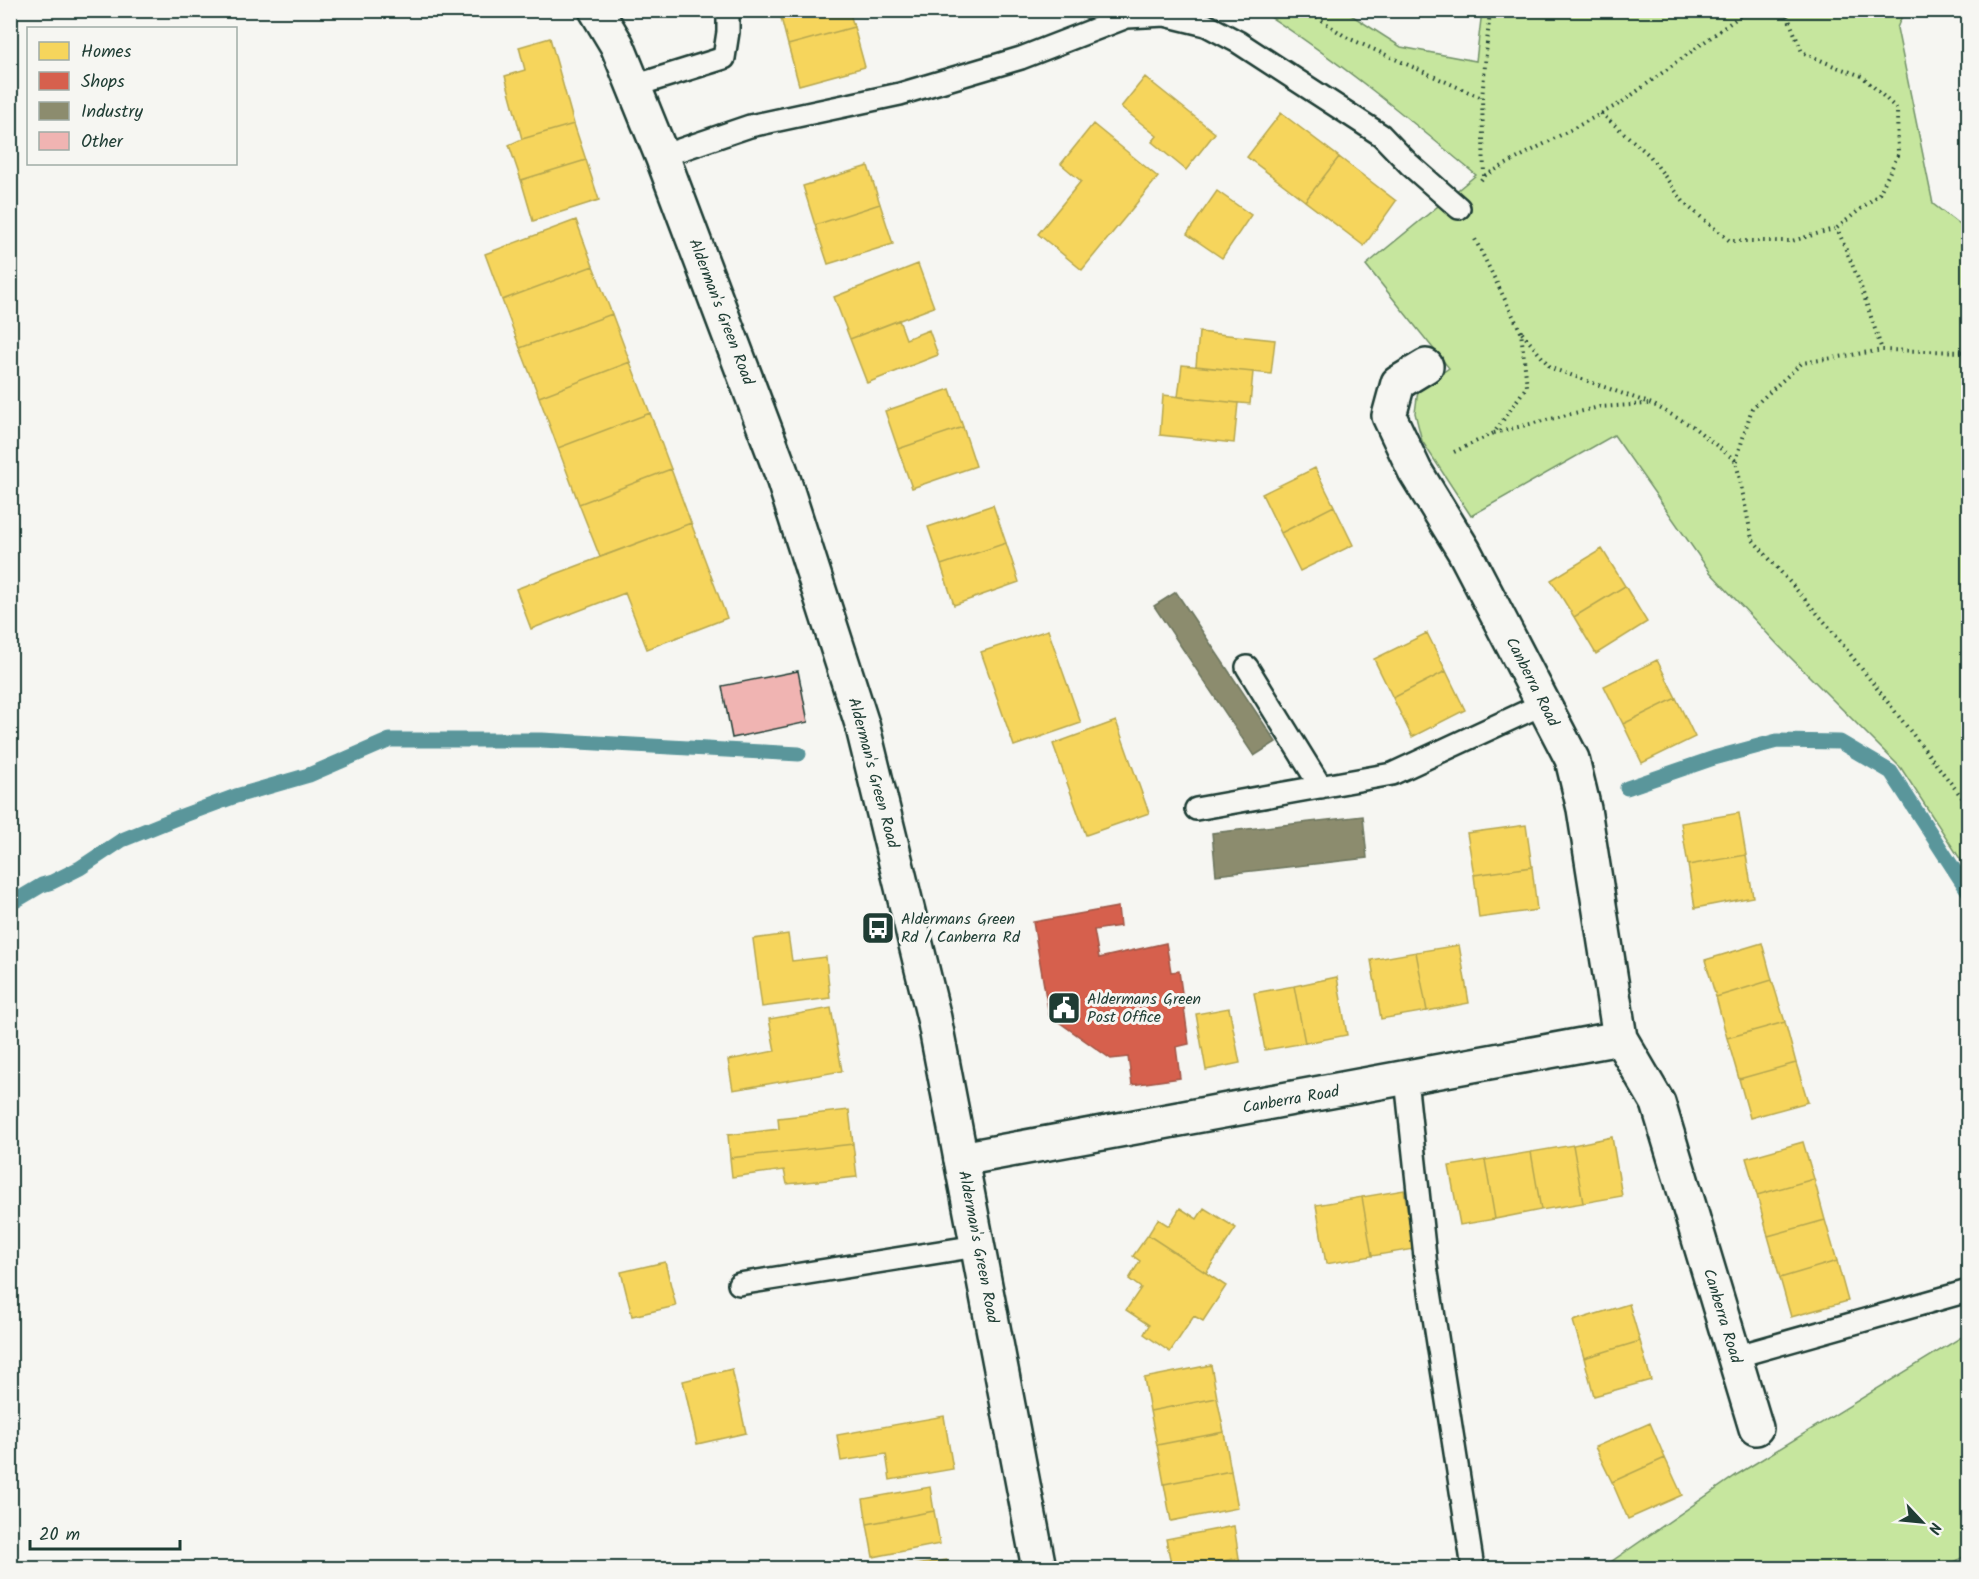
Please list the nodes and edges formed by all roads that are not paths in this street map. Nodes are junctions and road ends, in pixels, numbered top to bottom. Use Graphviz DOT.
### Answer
graph roads {
  1 [pos="596,10"];
  2 [pos="728,10"];
  3 [pos="634,86"];
  4 [pos="662,156"];
  5 [pos="1459,208"];
  6 [pos="1426,366"];
  7 [pos="1247,667"];
  8 [pos="1543,704"];
  9 [pos="1321,787"];
  10 [pos="1196,809"];
  11 [pos="1620,1038"];
  12 [pos="1406,1078"];
  13 [pos="961,1159"];
  14 [pos="977,1246"];
  15 [pos="739,1284"];
  16 [pos="1968,1291"];
  17 [pos="1734,1357"];
  18 [pos="1756,1428"];
  19 [pos="1039,1569"];
  20 [pos="1473,1569"];
  1 -- 3 [label="street, Alderman's Green Road"];
  2 -- 3 [label="lane"];
  3 -- 4 [label="street, Alderman's Green Road"];
  4 -- 5 [label="lane"];
  4 -- 13 [label="street, Alderman's Green Road"];
  6 -- 8 [label="street, Canberra Road"];
  7 -- 9 [label="lane"];
  8 -- 9 [label="lane"];
  8 -- 11 [label="street, Canberra Road"];
  9 -- 10 [label="lane"];
  11 -- 12 [label="street, Canberra Road"];
  11 -- 17 [label="street, Canberra Road"];
  12 -- 13 [label="street, Canberra Road"];
  12 -- 20 [label="lane"];
  13 -- 14 [label="street, Alderman's Green Road"];
  14 -- 15 [label="lane"];
  14 -- 19 [label="street, Alderman's Green Road"];
  16 -- 17 [label="lane"];
  17 -- 18 [label="street, Canberra Road"];
}
